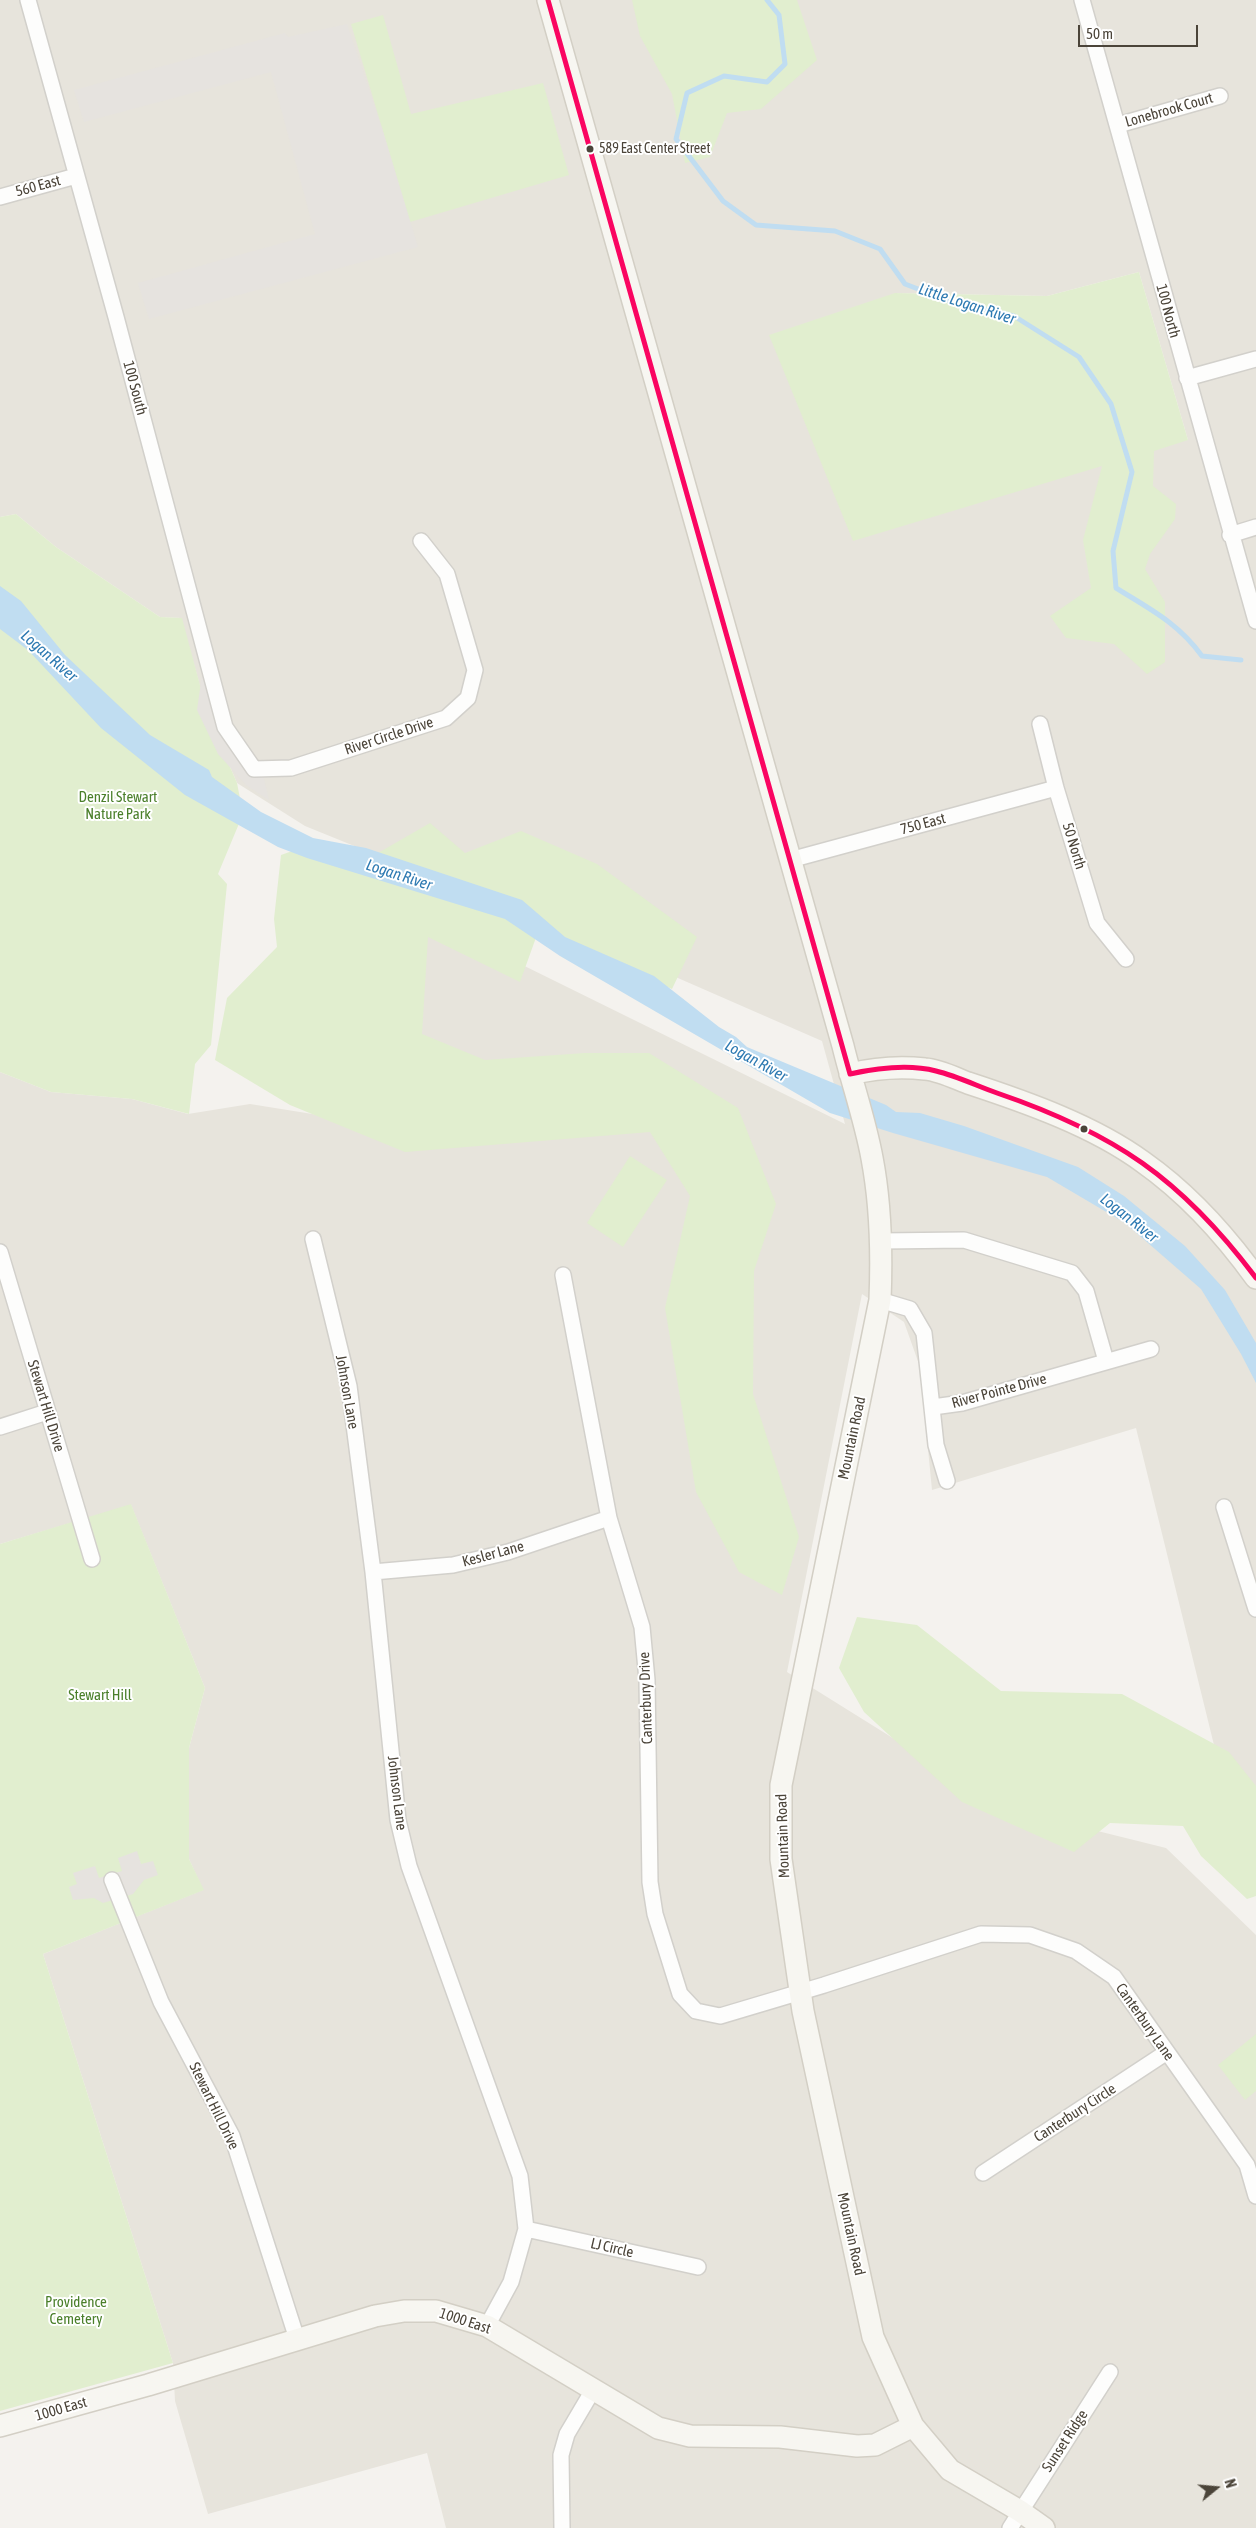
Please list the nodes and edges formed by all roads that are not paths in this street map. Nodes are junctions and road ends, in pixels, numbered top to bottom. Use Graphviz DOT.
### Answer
graph roads {
  1 [pos="28,0"];
  2 [pos="548,0"];
  3 [pos="1082,0"];
  4 [pos="1220,96"];
  5 [pos="1118,125"];
  6 [pos="76,176"];
  7 [pos="0,197"];
  8 [pos="1256,359"];
  9 [pos="1187,378"];
  10 [pos="1256,528"];
  11 [pos="1230,535"];
  12 [pos="421,541"];
  13 [pos="1256,621"];
  14 [pos="1040,724"];
  15 [pos="254,769"];
  16 [pos="1056,788"];
  17 [pos="790,860"];
  18 [pos="1126,959"];
  19 [pos="850,1074"];
  20 [pos="313,1239"];
  21 [pos="882,1240"];
  22 [pos="0,1252"];
  23 [pos="563,1275"];
  24 [pos="1256,1278"];
  25 [pos="880,1300"];
  26 [pos="1151,1349"];
  27 [pos="1106,1361"];
  28 [pos="933,1407"];
  29 [pos="47,1412"];
  30 [pos="0,1427"];
  31 [pos="947,1481"];
  32 [pos="1224,1507"];
  33 [pos="610,1518"];
  34 [pos="92,1559"];
  35 [pos="373,1572"];
  36 [pos="1256,1608"];
  37 [pos="112,1880"];
  38 [pos="801,1992"];
  39 [pos="1167,2052"];
  40 [pos="983,2173"];
  41 [pos="1256,2196"];
  42 [pos="526,2229"];
  43 [pos="698,2267"];
  44 [pos="488,2326"];
  45 [pos="297,2339"];
  46 [pos="1110,2372"];
  47 [pos="594,2390"];
  48 [pos="0,2426"];
  49 [pos="913,2426"];
  50 [pos="1015,2519"];
  51 [pos="562,2528"];
  52 [pos="1044,2528"];
  1 -- 6 [label="street, 100 South"];
  2 -- 17 [label="street, Mountain Road"];
  3 -- 5 [label="street, 100 North"];
  4 -- 5 [label="street, Lonebrook Court"];
  5 -- 9 [label="street, 100 North"];
  6 -- 7 [label="street, 560 East"];
  6 -- 15 [label="street, 100 South"];
  8 -- 9 [label="street"];
  9 -- 11 [label="street, 100 North"];
  10 -- 11 [label="street"];
  11 -- 13 [label="street, 100 North"];
  12 -- 15 [label="street, River Circle Drive"];
  14 -- 16 [label="street, 50 North"];
  16 -- 17 [label="street, 750 East"];
  16 -- 18 [label="street, 50 North"];
  17 -- 19 [label="street, Mountain Road"];
  19 -- 21 [label="street, Mountain Road"];
  19 -- 24 [label="street"];
  20 -- 35 [label="street, Johnson Lane"];
  21 -- 25 [label="street, Mountain Road"];
  21 -- 27 [label="street"];
  22 -- 29 [label="street, Stewart Hill Drive"];
  23 -- 33 [label="street, Canterbury Drive"];
  25 -- 28 [label="street, River Pointe Drive"];
  25 -- 38 [label="street, Mountain Road"];
  26 -- 27 [label="street, River Pointe Drive"];
  27 -- 28 [label="street, River Pointe Drive"];
  28 -- 31 [label="street"];
  29 -- 30 [label="street"];
  29 -- 34 [label="street, Stewart Hill Drive"];
  32 -- 36 [label="street"];
  33 -- 35 [label="street, Kesler Lane"];
  33 -- 38 [label="street, Canterbury Drive"];
  35 -- 42 [label="street, Johnson Lane"];
  37 -- 45 [label="street, Stewart Hill Drive"];
  38 -- 39 [label="street, Canterbury Lane"];
  38 -- 49 [label="street, Mountain Road"];
  39 -- 40 [label="street, Canterbury Circle"];
  39 -- 41 [label="street, Canterbury Lane"];
  42 -- 43 [label="street, LJ Circle"];
  42 -- 44 [label="street, Johnson Lane"];
  44 -- 45 [label="street, 1000 East"];
  44 -- 47 [label="street, 1000 East"];
  45 -- 48 [label="street, 1000 East"];
  46 -- 50 [label="street, Sunset Ridge"];
  47 -- 49 [label="street, 1000 East"];
  47 -- 51 [label="street"];
  49 -- 50 [label="street, Mountain Road"];
  50 -- 52 [label="street, Mountain Road"];
}
